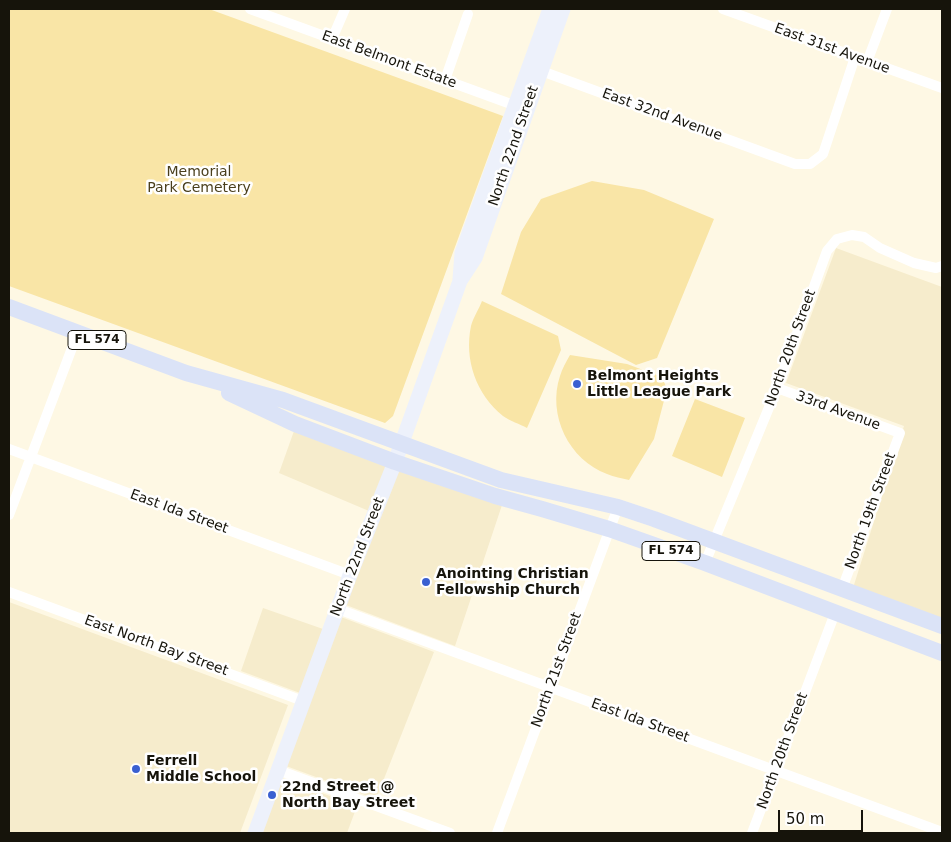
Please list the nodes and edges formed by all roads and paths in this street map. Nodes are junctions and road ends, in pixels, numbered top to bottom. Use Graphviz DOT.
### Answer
graph roads {
  1 [pos="345,9"];
  2 [pos="550,9"];
  3 [pos="563,9"];
  4 [pos="723,9"];
  5 [pos="887,9"];
  6 [pos="257,10"];
  7 [pos="468,14"];
  8 [pos="332,39"];
  9 [pos="855,58"];
  10 [pos="867,62"];
  11 [pos="535,69"];
  12 [pos="445,80"];
  13 [pos="942,88"];
  14 [pos="521,108"];
  15 [pos="942,266"];
  16 [pos="9,307"];
  17 [pos="78,332"];
  18 [pos="186,373"];
  19 [pos="777,388"];
  20 [pos="900,433"];
  21 [pos="402,443"];
  22 [pos="9,449"];
  23 [pos="30,457"];
  24 [pos="395,462"];
  25 [pos="618,507"];
  26 [pos="9,515"];
  27 [pos="609,529"];
  28 [pos="714,542"];
  29 [pos="705,563"];
  30 [pos="350,575"];
  31 [pos="766,587"];
  32 [pos="842,589"];
  33 [pos="9,592"];
  34 [pos="338,609"];
  35 [pos="835,614"];
  36 [pos="942,626"];
  37 [pos="942,653"];
  38 [pos="550,688"];
  39 [pos="303,701"];
  40 [pos="278,770"];
  41 [pos="775,771"];
  42 [pos="942,832"];
  43 [pos="255,833"];
  44 [pos="450,833"];
  45 [pos="497,833"];
  46 [pos="752,833"];
  1 -- 8 [label="street"];
  2 -- 11 [label="main road, North 22nd Street"];
  3 -- 11 [label="main road, North 22nd Street"];
  4 -- 9 [label="street, East 31st Avenue"];
  5 -- 10 [label="street"];
  6 -- 8 [label="street, East Belmont Estate"];
  7 -- 12 [label="street"];
  8 -- 12 [label="street, East Belmont Estate"];
  9 -- 10 [label="street, East 31st Avenue"];
  9 -- 11 [label="street, East 32nd Avenue"];
  10 -- 13 [label="street, East 31st Avenue"];
  11 -- 14 [label="main road, North 22nd Street"];
  12 -- 14 [label="street, East Belmont Estate"];
  14 -- 21 [label="main road, North 22nd Street"];
  15 -- 19 [label="street, North 20th Street"];
  16 -- 17 [label="main road, FL 574"];
  17 -- 18 [label="main road, FL 574"];
  17 -- 23 [label="street"];
  18 -- 21 [label="main road, FL 574"];
  18 -- 24 [label="main road, FL 574"];
  19 -- 20 [label="street, 33rd Avenue"];
  19 -- 28 [label="street, North 20th Street"];
  20 -- 32 [label="street, North 19th Street"];
  21 -- 24 [label="main road, North 22nd Street"];
  21 -- 25 [label="main road, FL 574"];
  22 -- 23 [label="street, East Ida Street"];
  23 -- 26 [label="street"];
  23 -- 30 [label="street, East Ida Street"];
  24 -- 27 [label="main road, FL 574"];
  24 -- 30 [label="main road, North 22nd Street"];
  25 -- 27 [label="street, North 21st Street"];
  25 -- 28 [label="main road, FL 574"];
  27 -- 29 [label="main road, FL 574"];
  27 -- 38 [label="street, North 21st Street"];
  28 -- 29 [label="street, North 20th Street"];
  28 -- 32 [label="main road, FL 574"];
  29 -- 31 [label="main road, FL 574"];
  30 -- 34 [label="main road, North 22nd Street"];
  31 -- 32 [label="main road"];
  31 -- 35 [label="main road, FL 574"];
  32 -- 36 [label="main road, FL 574"];
  33 -- 39 [label="street, East North Bay Street"];
  34 -- 38 [label="street, East Ida Street"];
  34 -- 39 [label="main road, North 22nd Street"];
  35 -- 37 [label="main road, FL 574"];
  35 -- 41 [label="street, North 20th Street"];
  38 -- 41 [label="street, East Ida Street"];
  38 -- 45 [label="street, North 21st Street"];
  39 -- 40 [label="main road, North 22nd Street"];
  40 -- 43 [label="main road, North 22nd Street"];
  40 -- 44 [label="street"];
  41 -- 42 [label="street, East Ida Street"];
  41 -- 46 [label="street, North 20th Street"];
}
